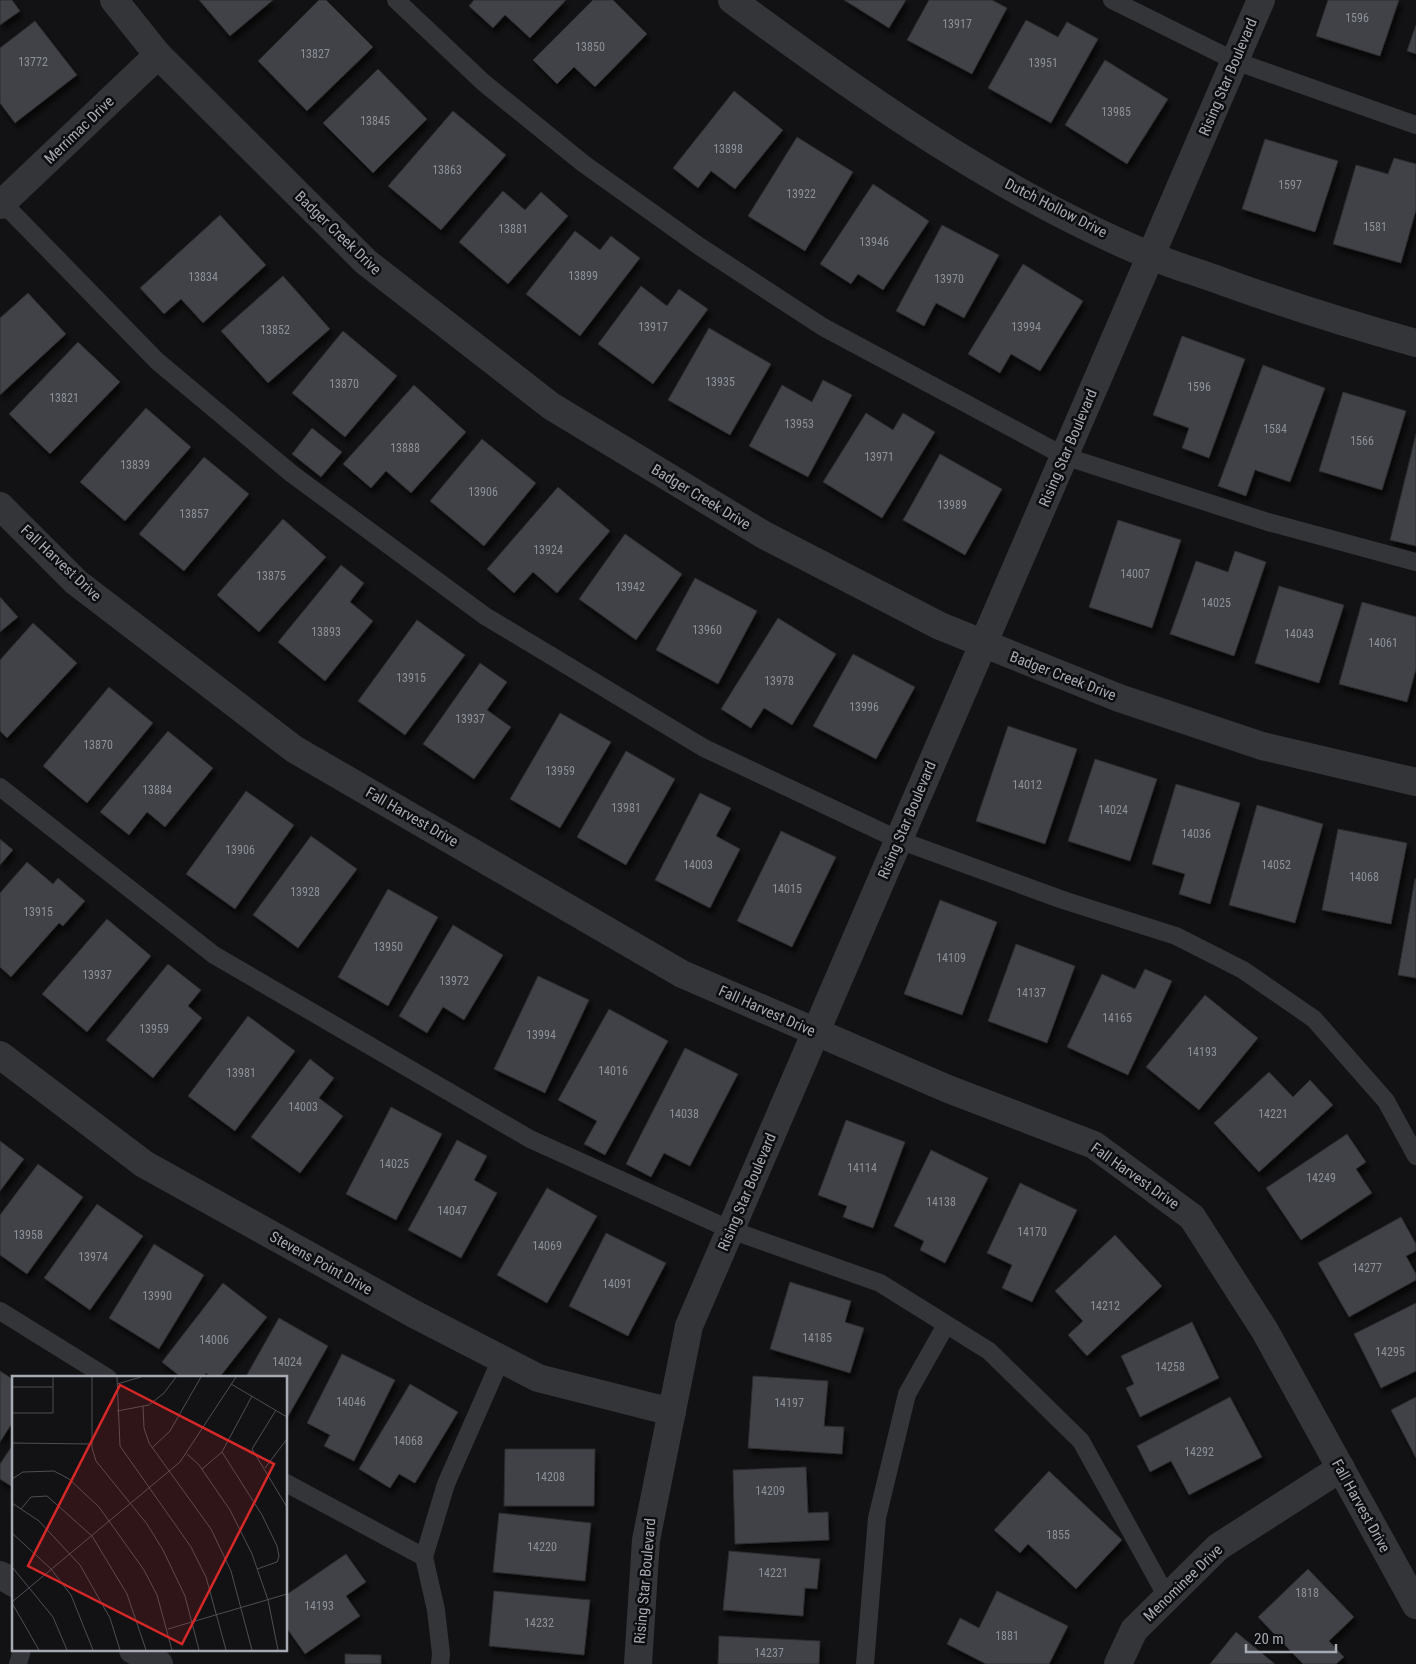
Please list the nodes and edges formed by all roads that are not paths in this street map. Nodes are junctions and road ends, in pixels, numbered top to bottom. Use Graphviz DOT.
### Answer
graph roads {
  1 [pos="114,0"];
  2 [pos="396,0"];
  3 [pos="732,0"];
  4 [pos="1112,0"];
  5 [pos="1261,0"];
  6 [pos="158,55"];
  7 [pos="1235,61"];
  8 [pos="1416,126"];
  9 [pos="1,203"];
  10 [pos="1151,256"];
  11 [pos="1416,343"];
  12 [pos="1064,456"];
  13 [pos="0,506"];
  14 [pos="1416,562"];
  15 [pos="984,644"];
  16 [pos="1416,782"];
  17 [pos="0,787"];
  18 [pos="899,840"];
  19 [pos="816,1032"];
  20 [pos="0,1055"];
  21 [pos="1409,1128"];
  22 [pos="1416,1156"];
  23 [pos="730,1230"];
  24 [pos="0,1311"];
  25 [pos="946,1325"];
  26 [pos="501,1359"];
  27 [pos="105,1376"];
  28 [pos="672,1412"];
  29 [pos="1341,1468"];
  30 [pos="288,1484"];
  31 [pos="424,1557"];
  32 [pos="0,1575"];
  33 [pos="12,1582"];
  34 [pos="1167,1598"];
  35 [pos="1416,1605"];
  36 [pos="137,1652"];
  37 [pos="160,1664"];
  38 [pos="440,1664"];
  39 [pos="638,1664"];
  40 [pos="864,1664"];
  41 [pos="1118,1664"];
  1 -- 6 [label="street, Badger Creek Drive"];
  2 -- 12 [label="lane"];
  3 -- 10 [label="street, Dutch Hollow Drive"];
  4 -- 7 [label="lane"];
  5 -- 7 [label="street, Rising Star Boulevard"];
  6 -- 9 [label="street, Merrimac Drive"];
  6 -- 15 [label="street, Badger Creek Drive"];
  7 -- 8 [label="lane"];
  7 -- 10 [label="street, Rising Star Boulevard"];
  9 -- 18 [label="lane"];
  10 -- 11 [label="street, Dutch Hollow Drive"];
  10 -- 12 [label="street, Rising Star Boulevard"];
  12 -- 14 [label="lane"];
  12 -- 15 [label="street, Rising Star Boulevard"];
  13 -- 19 [label="street, Fall Harvest Drive"];
  15 -- 16 [label="street, Badger Creek Drive"];
  15 -- 18 [label="street, Rising Star Boulevard"];
  17 -- 23 [label="lane"];
  18 -- 19 [label="street, Rising Star Boulevard"];
  18 -- 21 [label="lane"];
  19 -- 23 [label="street, Rising Star Boulevard"];
  19 -- 29 [label="street, Fall Harvest Drive"];
  20 -- 26 [label="street, Stevens Point Drive"];
  21 -- 22 [label="lane"];
  23 -- 25 [label="lane"];
  23 -- 28 [label="street, Rising Star Boulevard"];
  24 -- 27 [label="lane"];
  25 -- 34 [label="lane"];
  25 -- 40 [label="lane"];
  26 -- 28 [label="street, Stevens Point Drive"];
  26 -- 31 [label="lane"];
  28 -- 39 [label="street, Rising Star Boulevard"];
  29 -- 34 [label="street, Menominee Drive"];
  29 -- 35 [label="street, Fall Harvest Drive"];
  30 -- 31 [label="lane"];
  31 -- 38 [label="lane"];
  32 -- 33 [label="street"];
  34 -- 41 [label="street, Menominee Drive"];
  36 -- 37 [label="street"];
}
